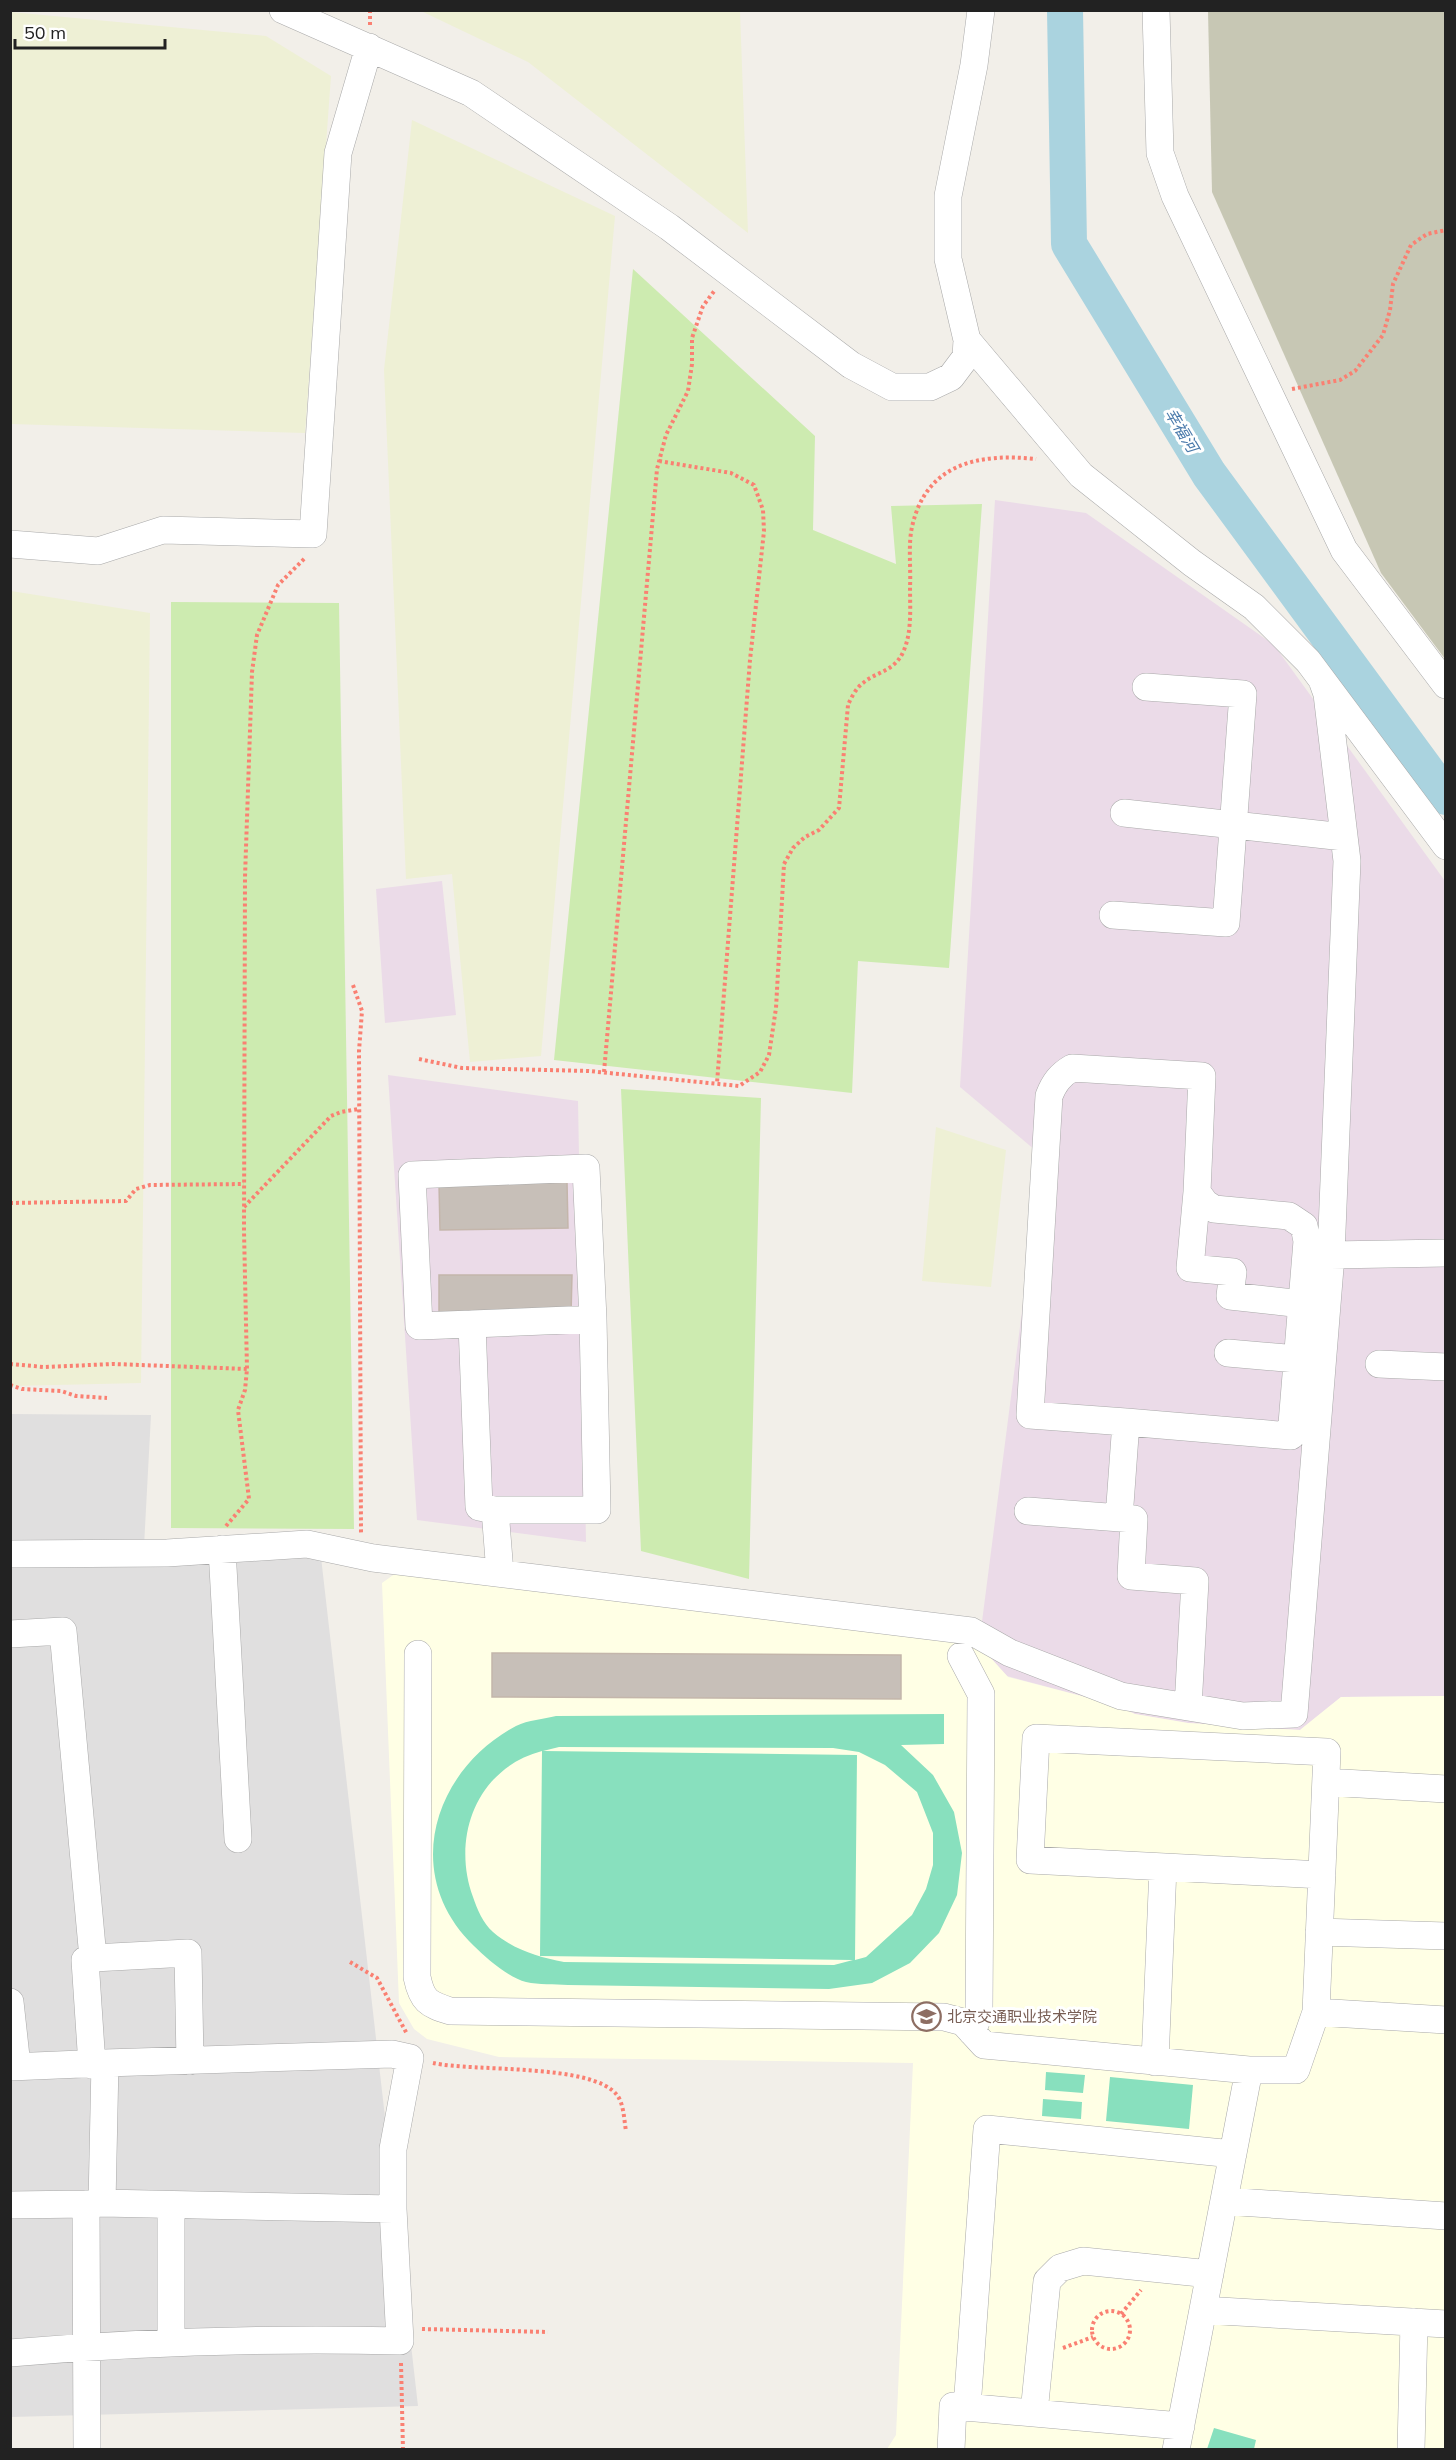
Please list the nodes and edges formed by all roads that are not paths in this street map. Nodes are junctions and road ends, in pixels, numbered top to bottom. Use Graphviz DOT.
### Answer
graph roads {
  1 [pos="283,10"];
  2 [pos="981,10"];
  3 [pos="1156,10"];
  4 [pos="369,47"];
  5 [pos="968,340"];
  6 [pos="10,544"];
  7 [pos="1322,680"];
  8 [pos="1446,685"];
  9 [pos="1146,687"];
  10 [pos="1124,813"];
  11 [pos="1234,825"];
  12 [pos="1344,837"];
  13 [pos="1446,846"];
  14 [pos="1113,915"];
  15 [pos="1197,1192"];
  16 [pos="1446,1253"];
  17 [pos="1331,1255"];
  18 [pos="1302,1304"];
  19 [pos="593,1319"];
  20 [pos="472,1324"];
  21 [pos="1228,1353"];
  22 [pos="1297,1359"];
  23 [pos="1379,1364"];
  24 [pos="1446,1367"];
  25 [pos="1126,1422"];
  26 [pos="495,1510"];
  27 [pos="1028,1511"];
  28 [pos="1119,1518"];
  29 [pos="222,1549"];
  30 [pos="10,1554"];
  31 [pos="500,1573"];
  32 [pos="10,1634"];
  33 [pos="418,1654"];
  34 [pos="961,1656"];
  35 [pos="1188,1707"];
  36 [pos="1326,1782"];
  37 [pos="1446,1789"];
  38 [pos="238,1839"];
  39 [pos="1163,1867"];
  40 [pos="1322,1875"];
  41 [pos="1319,1932"];
  42 [pos="1446,1936"];
  43 [pos="93,1958"];
  44 [pos="10,2002"];
  45 [pos="1316,2013"];
  46 [pos="1446,2020"];
  47 [pos="972,2032"];
  48 [pos="190,2061"];
  49 [pos="1155,2062"];
  50 [pos="98,2064"];
  51 [pos="14,2066"];
  52 [pos="1248,2070"];
  53 [pos="1233,2154"];
  54 [pos="1224,2200"];
  55 [pos="94,2204"];
  56 [pos="10,2205"];
  57 [pos="171,2205"];
  58 [pos="393,2209"];
  59 [pos="1446,2216"];
  60 [pos="1210,2274"];
  61 [pos="1203,2310"];
  62 [pos="1414,2322"];
  63 [pos="1446,2324"];
  64 [pos="171,2343"];
  65 [pos="88,2346"];
  66 [pos="10,2353"];
  67 [pos="967,2408"];
  68 [pos="1034,2413"];
  69 [pos="1179,2438"];
  70 [pos="87,2450"];
  71 [pos="951,2450"];
  72 [pos="1411,2450"];
  1 -- 4 [label="street"];
  2 -- 5 [label="street"];
  3 -- 8 [label="street"];
  4 -- 5 [label="street"];
  4 -- 6 [label="street"];
  5 -- 7 [label="street"];
  7 -- 12 [label="street"];
  7 -- 13 [label="street"];
  9 -- 11 [label="street"];
  10 -- 11 [label="street"];
  11 -- 12 [label="street"];
  11 -- 14 [label="street"];
  12 -- 17 [label="street"];
  15 -- 18 [label="street"];
  15 -- 18 [label="street"];
  15 -- 25 [label="street"];
  16 -- 17 [label="street"];
  17 -- 35 [label="street"];
  18 -- 22 [label="street"];
  19 -- 20 [label="street"];
  19 -- 20 [label="street"];
  19 -- 26 [label="street"];
  20 -- 26 [label="street"];
  21 -- 22 [label="street"];
  22 -- 25 [label="street"];
  23 -- 24 [label="street"];
  25 -- 28 [label="street"];
  26 -- 31 [label="street"];
  27 -- 28 [label="street"];
  28 -- 35 [label="street"];
  29 -- 30 [label="street"];
  29 -- 31 [label="street"];
  29 -- 38 [label="street"];
  31 -- 35 [label="street"];
  32 -- 43 [label="street"];
  33 -- 47 [label="street"];
  34 -- 47 [label="street"];
  36 -- 37 [label="street"];
  36 -- 39 [label="street"];
  36 -- 40 [label="street"];
  39 -- 40 [label="street"];
  39 -- 49 [label="street"];
  40 -- 41 [label="street"];
  41 -- 42 [label="street"];
  41 -- 45 [label="street"];
  43 -- 48 [label="street"];
  43 -- 50 [label="street"];
  44 -- 51 [label="street"];
  45 -- 46 [label="street"];
  45 -- 52 [label="street"];
  47 -- 49 [label="street"];
  48 -- 50 [label="street"];
  48 -- 58 [label="street"];
  49 -- 52 [label="street"];
  50 -- 51 [label="street"];
  50 -- 55 [label="street"];
  52 -- 53 [label="street"];
  53 -- 54 [label="street"];
  53 -- 67 [label="street"];
  54 -- 59 [label="street"];
  54 -- 60 [label="street"];
  55 -- 56 [label="street"];
  55 -- 57 [label="street"];
  55 -- 65 [label="street"];
  57 -- 58 [label="street"];
  57 -- 64 [label="street"];
  58 -- 64 [label="street"];
  60 -- 61 [label="street"];
  60 -- 68 [label="street"];
  61 -- 62 [label="street"];
  61 -- 69 [label="street"];
  62 -- 63 [label="street"];
  62 -- 72 [label="street"];
  64 -- 65 [label="street"];
  65 -- 66 [label="street"];
  65 -- 70 [label="street"];
  67 -- 68 [label="street"];
  67 -- 71 [label="street"];
  68 -- 69 [label="street"];
}
